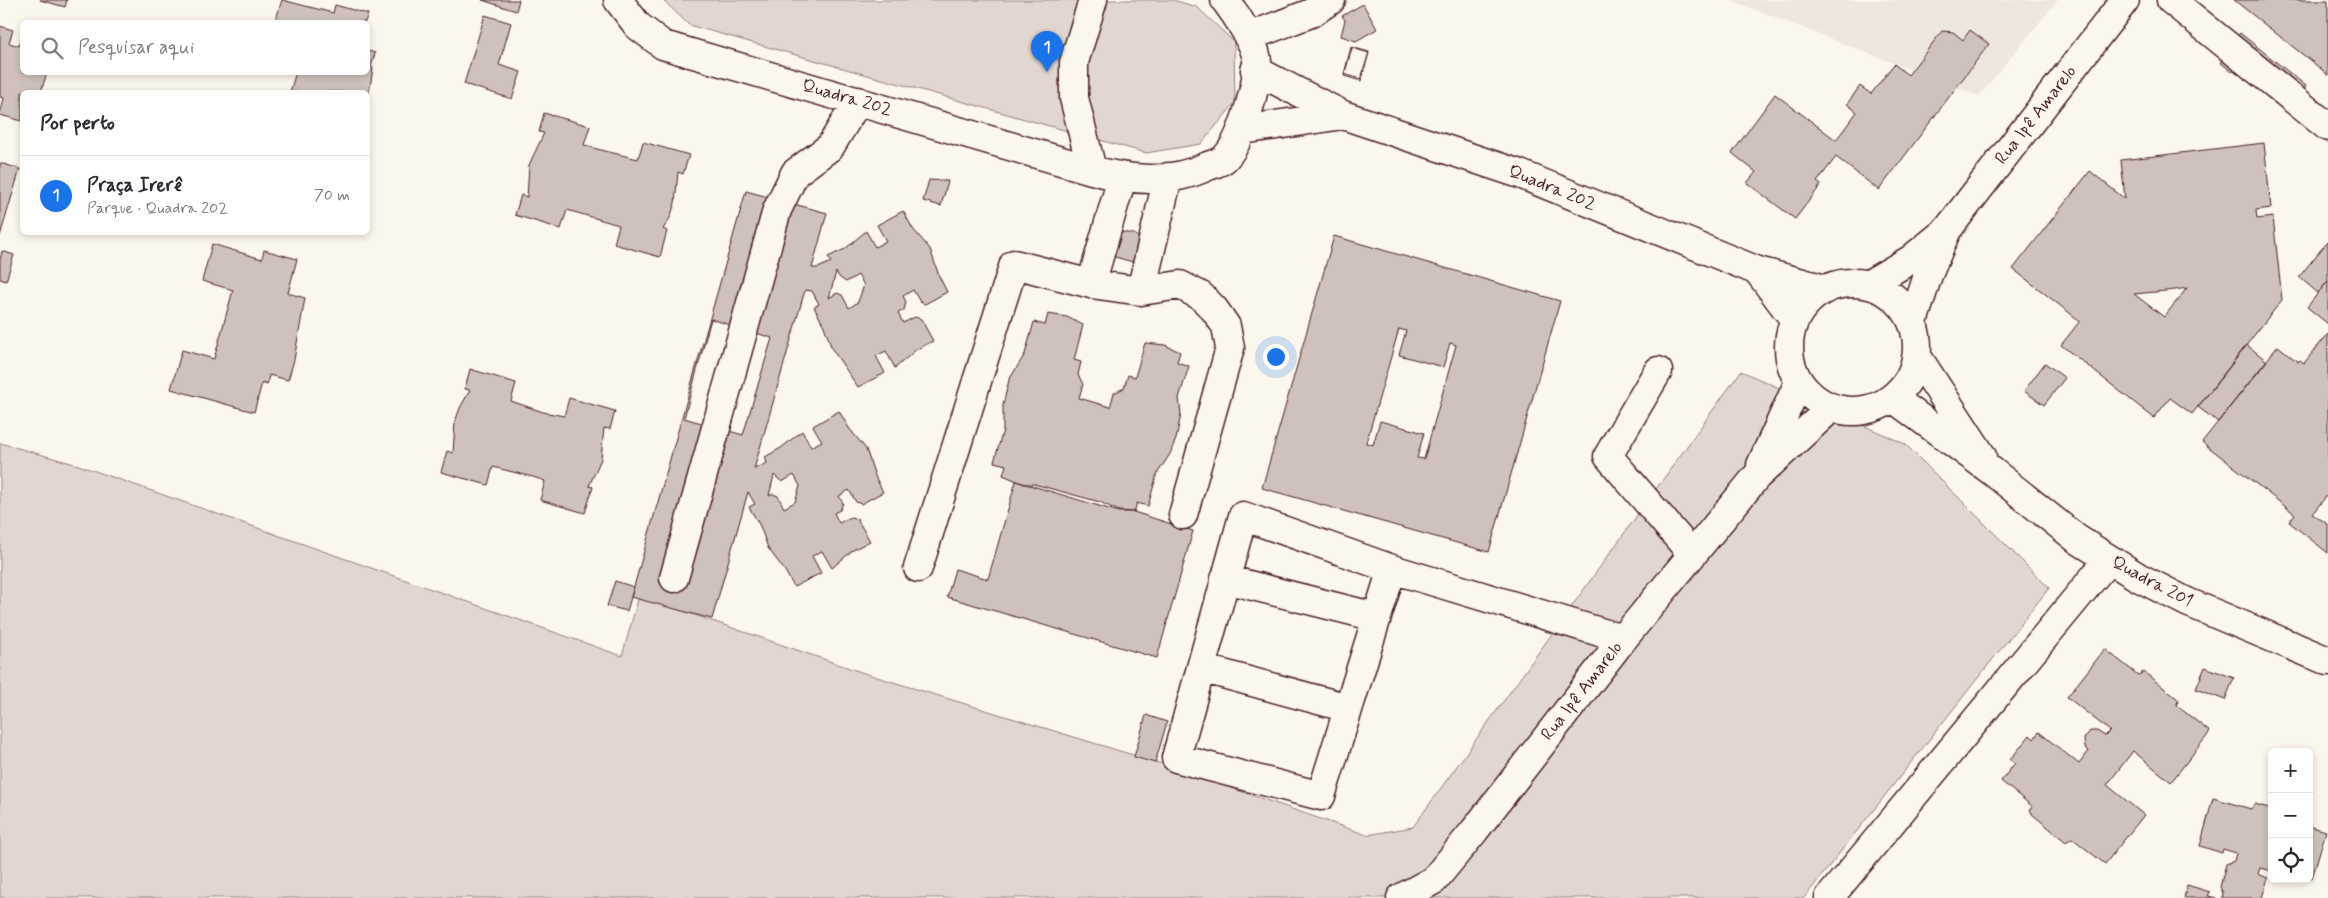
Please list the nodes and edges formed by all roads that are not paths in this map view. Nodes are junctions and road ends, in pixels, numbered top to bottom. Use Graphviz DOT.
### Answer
graph roads {
  1 [pos="618,0"];
  2 [pos="1093,0"];
  3 [pos="1225,0"];
  4 [pos="1331,0"];
  5 [pos="2124,0"];
  6 [pos="2171,0"];
  7 [pos="1248,37"];
  8 [pos="1255,70"];
  9 [pos="858,101"];
  10 [pos="1343,115"];
  11 [pos="2328,128"];
  12 [pos="1242,130"];
  13 [pos="1092,170"];
  14 [pos="1168,177"];
  15 [pos="1122,178"];
  16 [pos="1946,230"];
  17 [pos="1758,271"];
  18 [pos="1091,284"];
  19 [pos="1869,284"];
  20 [pos="1825,289"];
  21 [pos="1140,291"];
  22 [pos="1794,319"];
  23 [pos="1913,322"];
  24 [pos="1918,358"];
  25 [pos="1658,371"];
  26 [pos="1799,382"];
  27 [pos="1893,398"];
  28 [pos="1830,408"];
  29 [pos="1993,472"];
  30 [pos="1757,476"];
  31 [pos="1184,515"];
  32 [pos="1692,554"];
  33 [pos="2109,560"];
  34 [pos="918,568"];
  35 [pos="1392,568"];
  36 [pos="674,578"];
  37 [pos="1226,578"];
  38 [pos="1376,618"];
  39 [pos="1623,639"];
  40 [pos="2328,661"];
  41 [pos="1201,668"];
  42 [pos="1348,708"];
  43 [pos="1401,898"];
  44 [pos="1829,898"];
  1 -- 9 [label="street, Quadra 202"];
  2 -- 13 [label="street"];
  3 -- 7 [label="street, Quadra 202"];
  4 -- 7 [label="street"];
  5 -- 16 [label="street, Rua Ipê Amarelo"];
  6 -- 11 [label="street"];
  7 -- 8 [label="street, Quadra 202"];
  8 -- 10 [label="street, Quadra 202"];
  8 -- 12 [label="street, Quadra 202"];
  9 -- 13 [label="street, Quadra 202"];
  9 -- 36 [label="street"];
  10 -- 12 [label="street, Quadra 202"];
  10 -- 17 [label="street, Quadra 202"];
  12 -- 14 [label="street, Quadra 202"];
  13 -- 15 [label="street, Quadra 202"];
  14 -- 15 [label="street, Quadra 202"];
  14 -- 21 [label="street"];
  15 -- 18 [label="street"];
  16 -- 19 [label="street, Rua Ipê Amarelo"];
  16 -- 23 [label="street, Rua Ipê Amarelo"];
  17 -- 20 [label="street, Quadra 202"];
  17 -- 22 [label="street"];
  18 -- 21 [label="street"];
  18 -- 34 [label="street"];
  19 -- 20 [label="street"];
  19 -- 23 [label="street"];
  20 -- 22 [label="street"];
  21 -- 31 [label="street"];
  22 -- 26 [label="street"];
  23 -- 24 [label="street"];
  24 -- 27 [label="street"];
  24 -- 29 [label="street, Quadra 201"];
  25 -- 32 [label="street"];
  26 -- 28 [label="street"];
  26 -- 30 [label="street, Rua Ipê Amarelo"];
  27 -- 28 [label="street"];
  27 -- 29 [label="street, Quadra 201"];
  28 -- 30 [label="street, Rua Ipê Amarelo"];
  29 -- 33 [label="street, Quadra 201"];
  30 -- 32 [label="street, Rua Ipê Amarelo"];
  32 -- 39 [label="street, Rua Ipê Amarelo"];
  33 -- 40 [label="street, Quadra 201"];
  33 -- 44 [label="street"];
  35 -- 37 [label="street"];
  35 -- 38 [label="street"];
  35 -- 39 [label="street"];
  37 -- 38 [label="street"];
  37 -- 41 [label="street"];
  38 -- 42 [label="street"];
  39 -- 43 [label="street, Rua Ipê Amarelo"];
  41 -- 42 [label="street"];
  41 -- 42 [label="street"];
}
